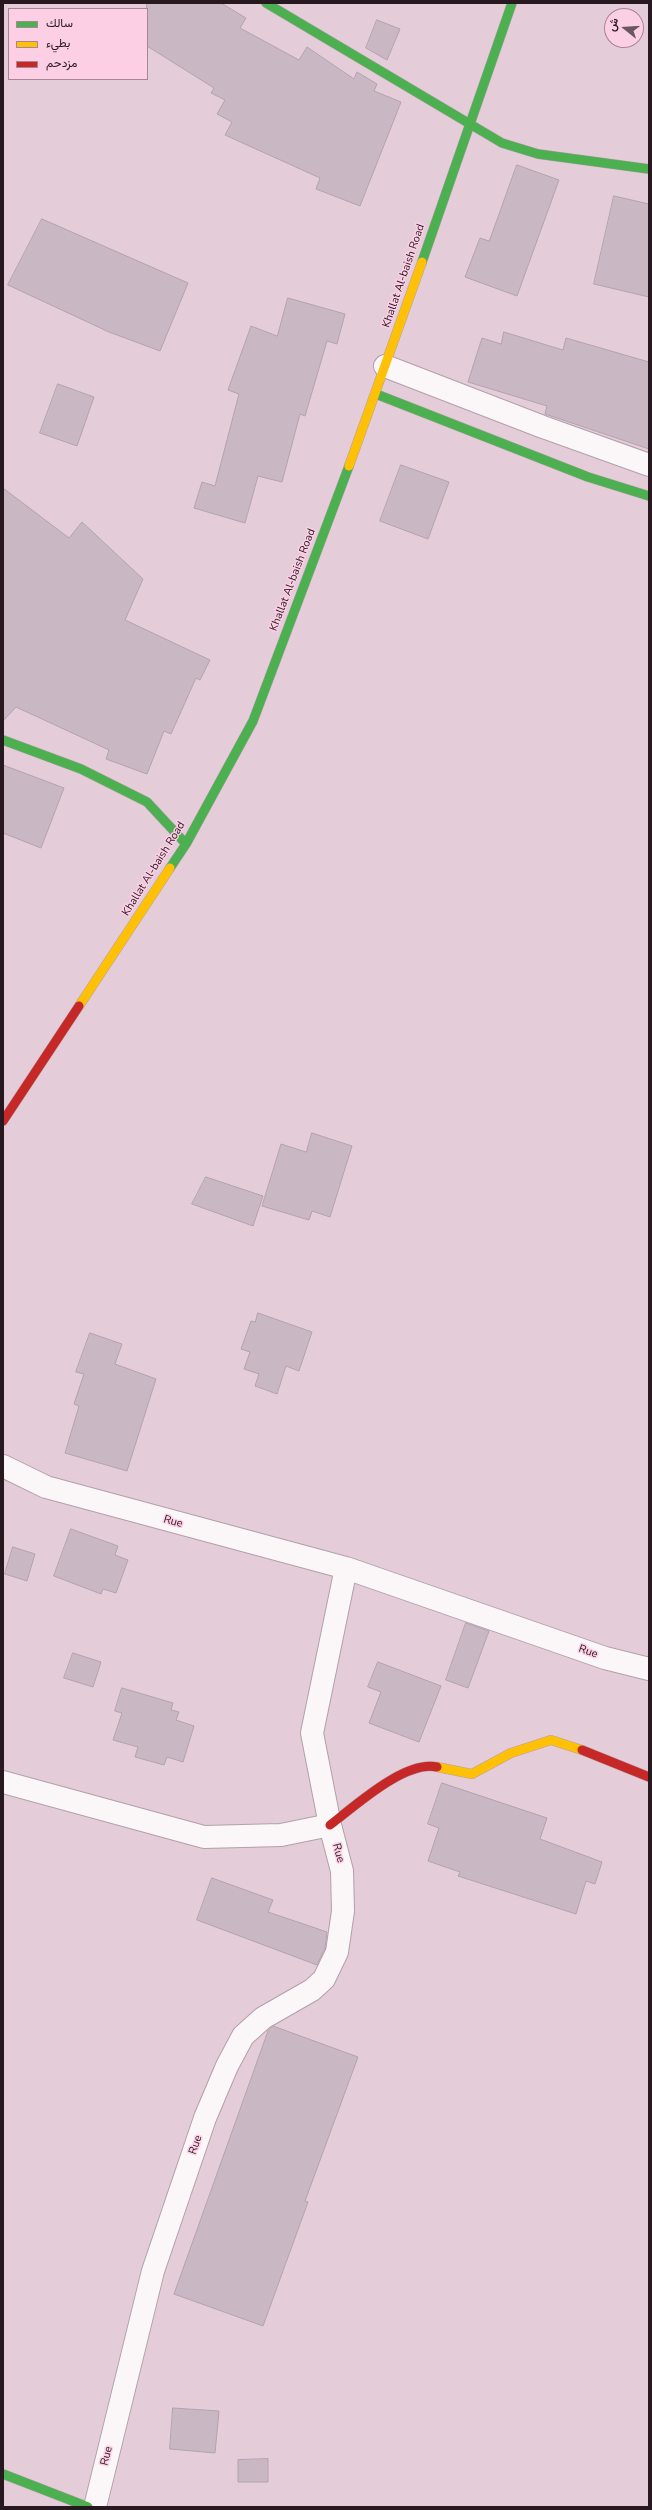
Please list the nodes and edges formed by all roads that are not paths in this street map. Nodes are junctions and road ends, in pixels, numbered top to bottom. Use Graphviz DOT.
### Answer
graph roads {
  1 [pos="266,3"];
  2 [pos="512,3"];
  3 [pos="470,125"];
  4 [pos="649,169"];
  5 [pos="385,366"];
  6 [pos="376,394"];
  7 [pos="649,465"];
  8 [pos="649,496"];
  9 [pos="3,740"];
  10 [pos="186,844"];
  11 [pos="3,1121"];
  12 [pos="3,1466"];
  13 [pos="346,1568"];
  14 [pos="649,1668"];
  15 [pos="649,1777"];
  16 [pos="3,1782"];
  17 [pos="330,1826"];
  18 [pos="3,2474"];
  19 [pos="88,2507"];
  20 [pos="95,2507"];
  1 -- 3 [label="street"];
  2 -- 3 [label="street, Khallat Al-baish Road"];
  3 -- 4 [label="street"];
  3 -- 5 [label="street, Khallat Al-baish Road"];
  5 -- 6 [label="street, Khallat Al-baish Road"];
  5 -- 7 [label="street"];
  6 -- 8 [label="street"];
  6 -- 10 [label="street, Khallat Al-baish Road"];
  9 -- 10 [label="street"];
  10 -- 11 [label="street, Khallat Al-baish Road"];
  12 -- 13 [label="street, Rue"];
  13 -- 14 [label="street, Rue"];
  13 -- 17 [label="street, Rue"];
  15 -- 17 [label="street"];
  16 -- 17 [label="street"];
  17 -- 20 [label="street, Rue"];
  18 -- 19 [label="street"];
}
